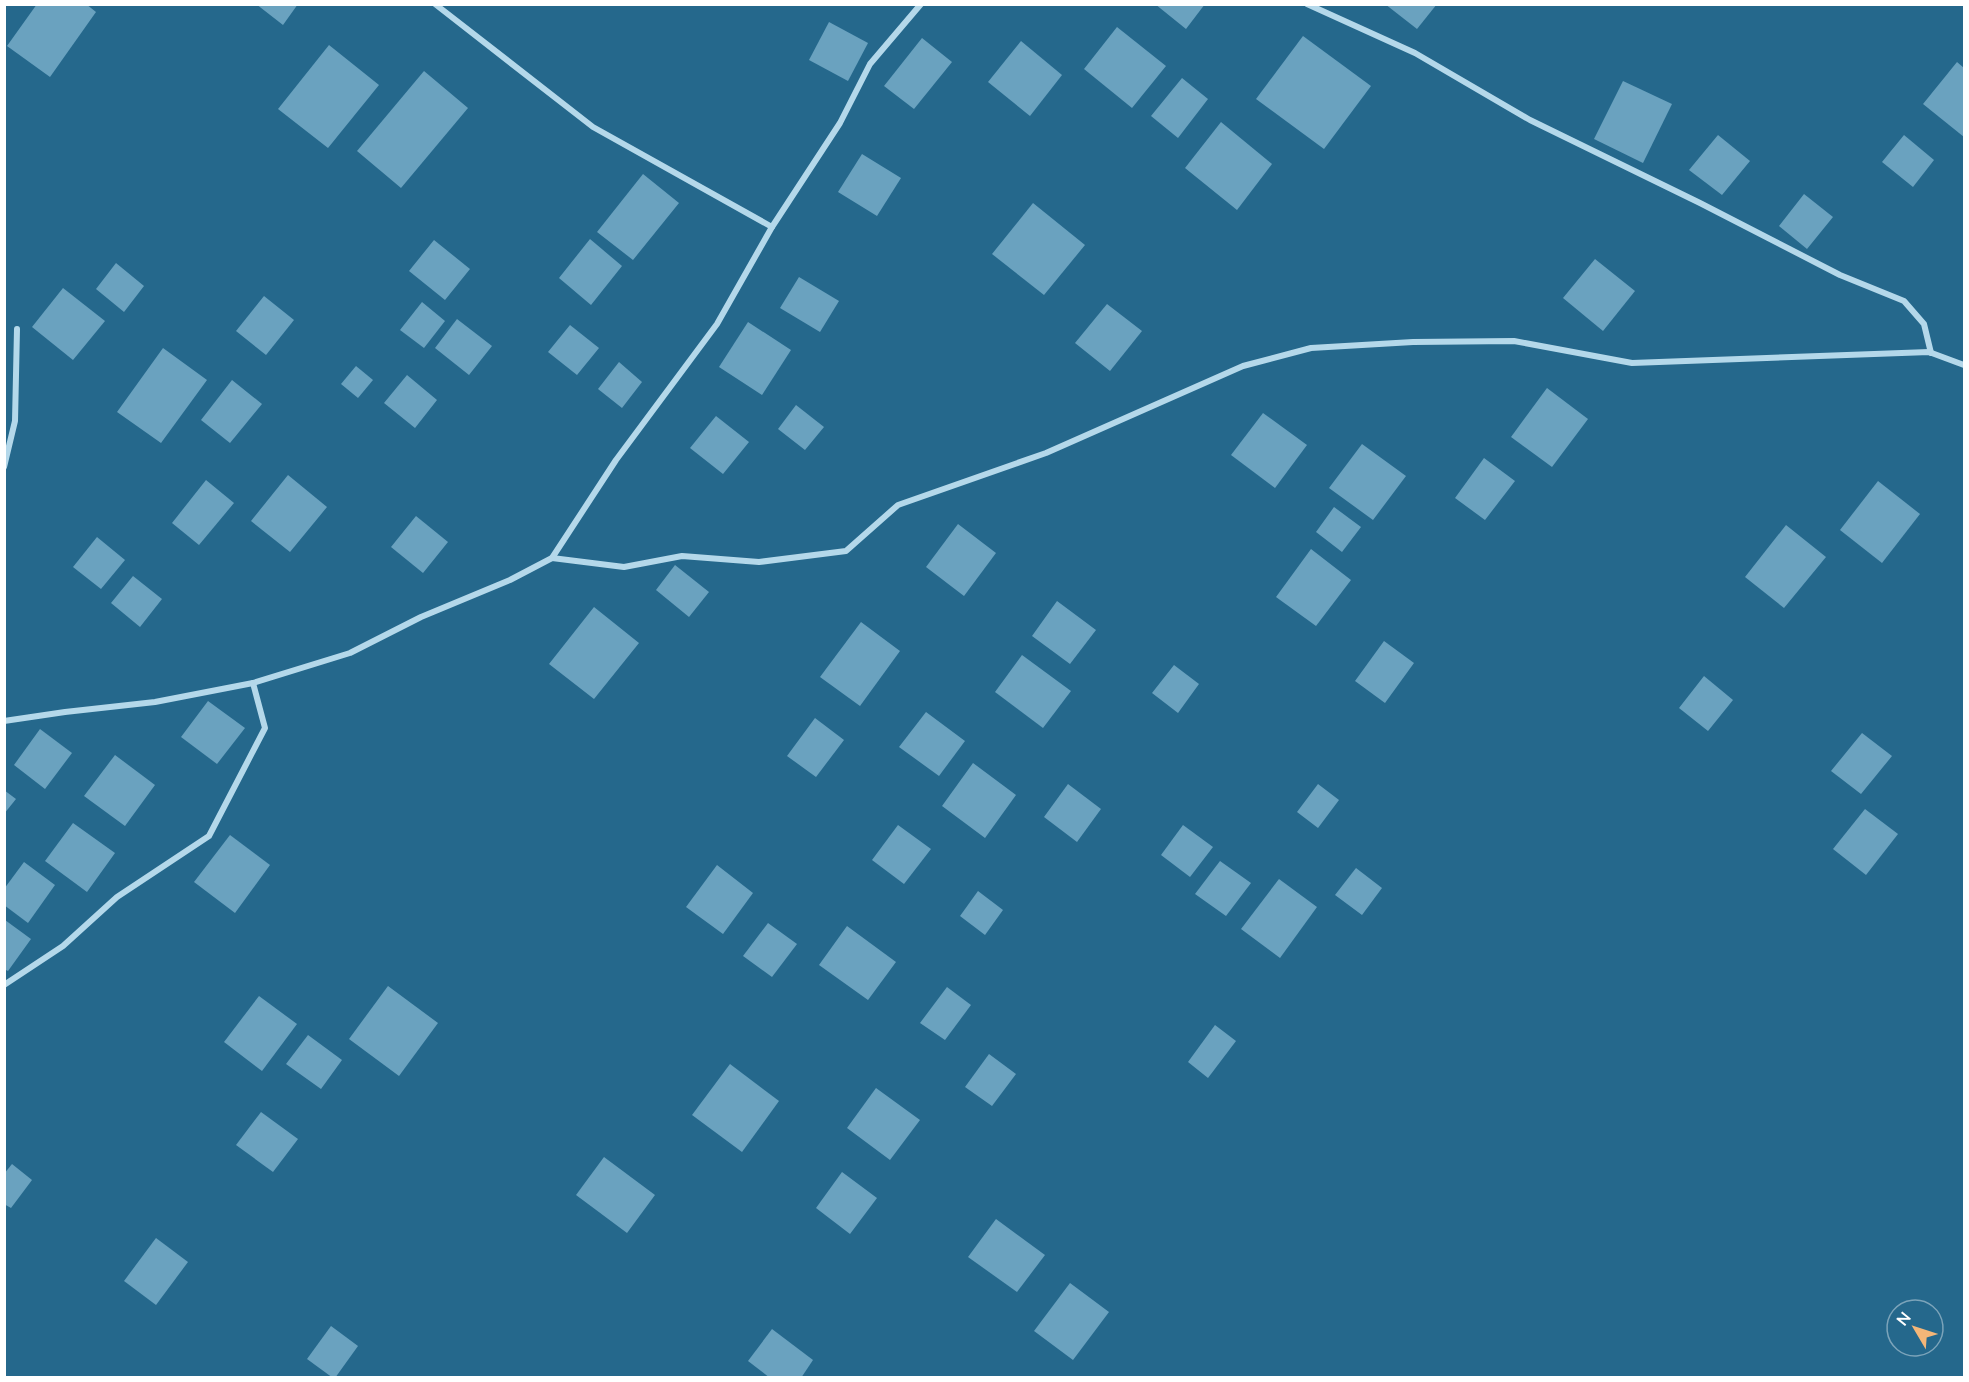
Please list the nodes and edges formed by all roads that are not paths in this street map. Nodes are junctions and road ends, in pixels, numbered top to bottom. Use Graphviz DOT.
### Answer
graph roads {
  1 [pos="435,4"];
  2 [pos="921,4"];
  3 [pos="1307,4"];
  4 [pos="772,227"];
  5 [pos="16,328"];
  6 [pos="1931,353"];
  7 [pos="1965,365"];
  8 [pos="4,467"];
  9 [pos="552,558"];
  10 [pos="253,683"];
  11 [pos="4,721"];
  12 [pos="4,985"];
  1 -- 4 [label="street"];
  2 -- 4 [label="street"];
  3 -- 6 [label="street"];
  4 -- 9 [label="street"];
  5 -- 8 [label="street"];
  6 -- 7 [label="street"];
  6 -- 9 [label="street"];
  9 -- 10 [label="street"];
  10 -- 11 [label="street"];
  10 -- 12 [label="street"];
}
